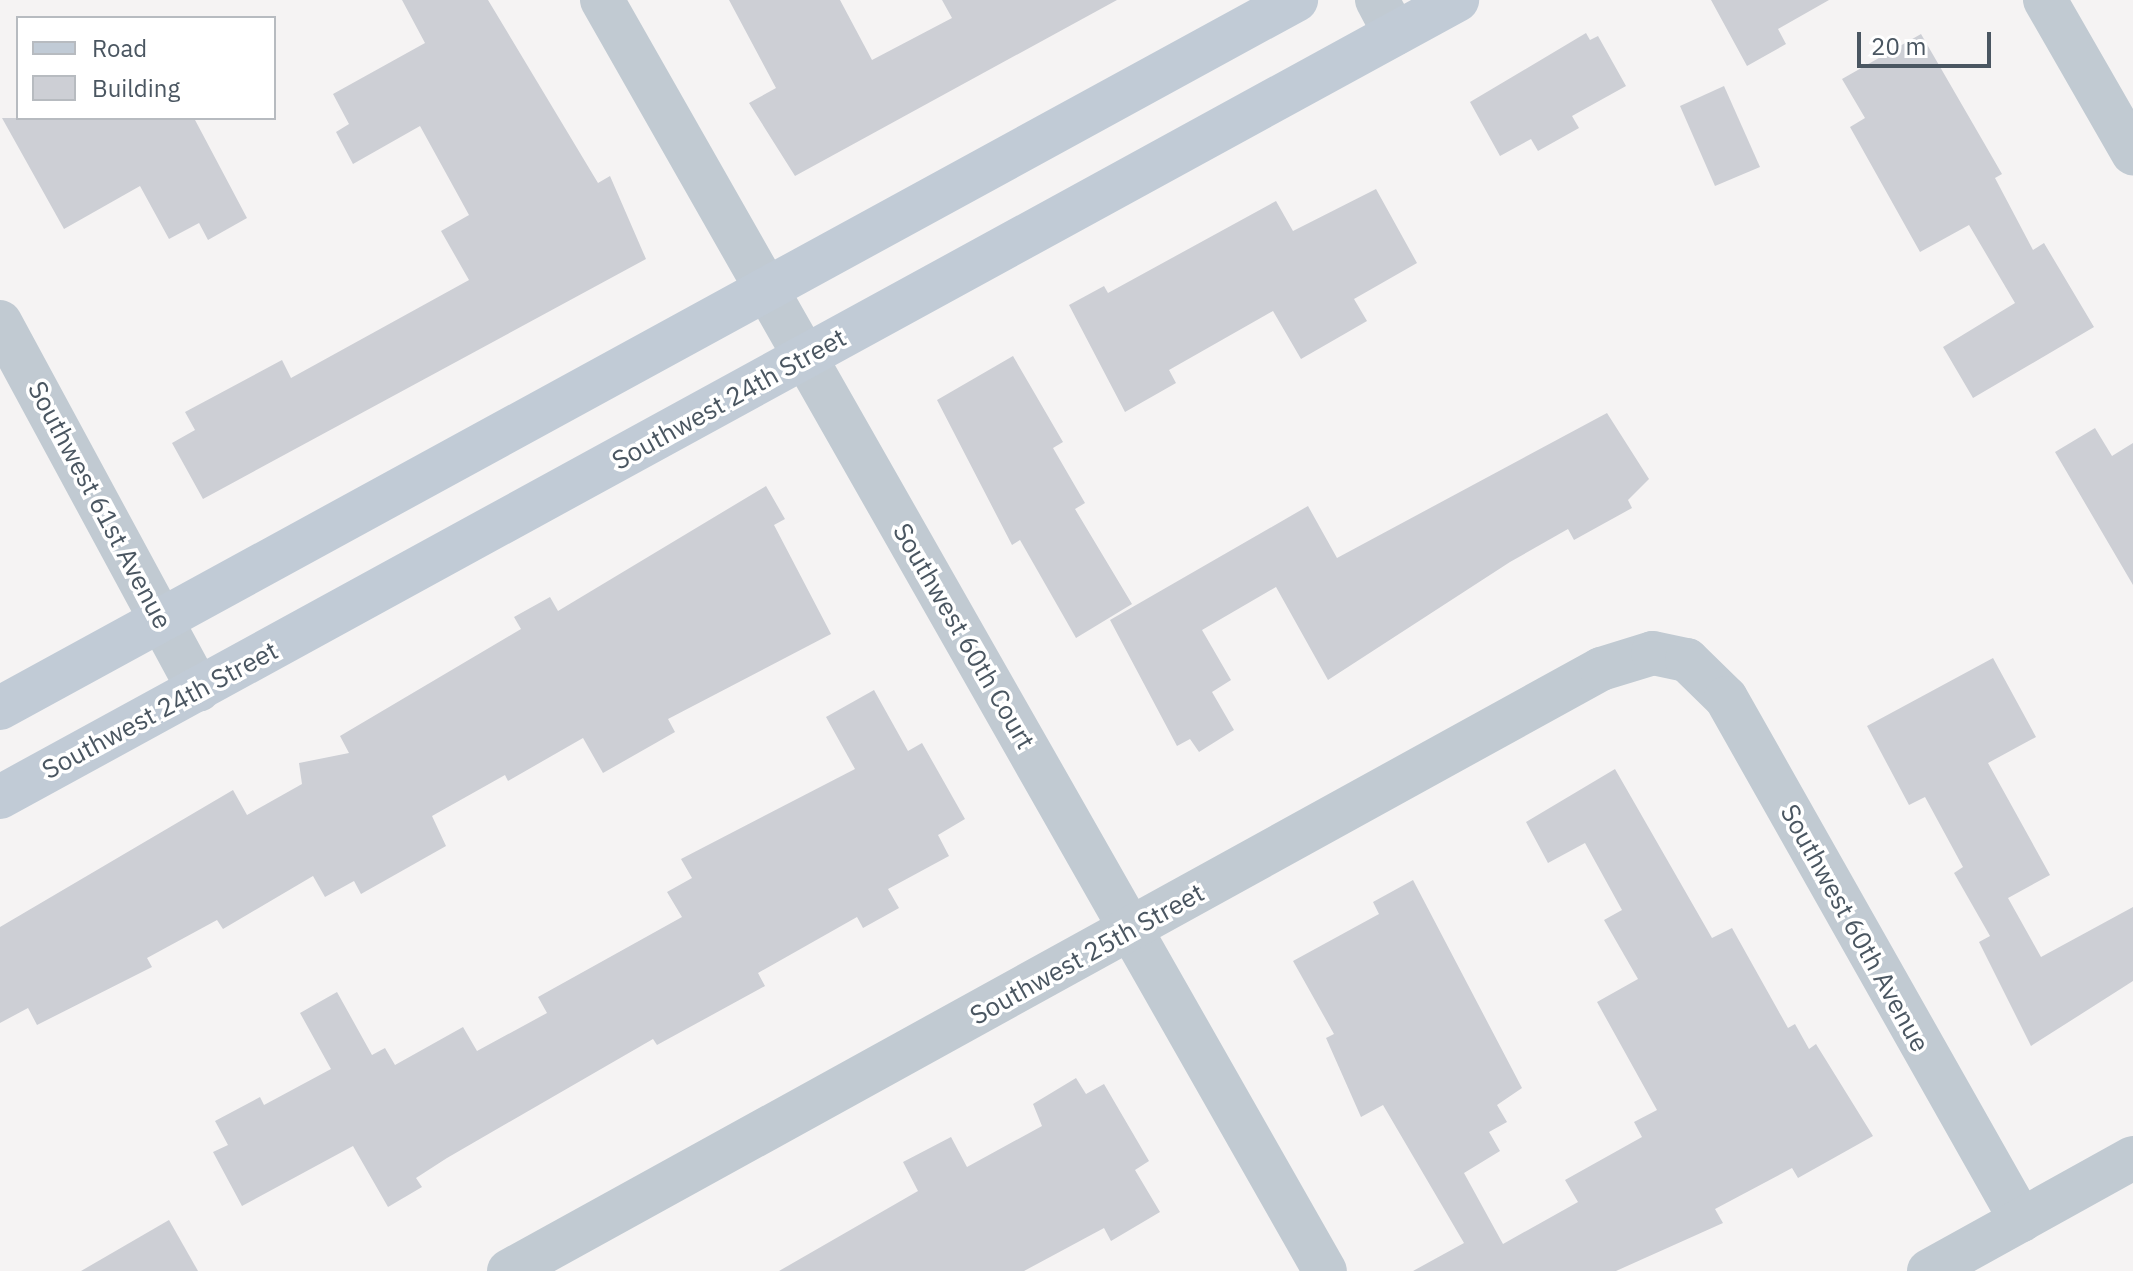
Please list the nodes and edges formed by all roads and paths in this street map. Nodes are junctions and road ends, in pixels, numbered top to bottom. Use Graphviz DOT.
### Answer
graph roads {
  1 [pos="602,0"];
  2 [pos="1296,0"];
  3 [pos="1457,0"];
  4 [pos="2045,0"];
  5 [pos="1386,17"];
  6 [pos="2133,153"];
  7 [pos="765,293"];
  8 [pos="0,322"];
  9 [pos="804,358"];
  10 [pos="162,619"];
  11 [pos="1671,655"];
  12 [pos="199,690"];
  13 [pos="0,708"];
  14 [pos="0,797"];
  15 [pos="1131,929"];
  16 [pos="2133,1158"];
  17 [pos="2021,1220"];
  18 [pos="509,1271"];
  19 [pos="1325,1271"];
  20 [pos="1929,1271"];
  1 -- 7 [label="street, Southwest 60th Court"];
  2 -- 7 [label="main road"];
  3 -- 5 [label="main road, Southwest 24th Street"];
  4 -- 6 [label="street"];
  5 -- 9 [label="main road, Southwest 24th Street"];
  7 -- 9 [label="street, Southwest 60th Court"];
  7 -- 10 [label="main road"];
  8 -- 10 [label="street, Southwest 61st Avenue"];
  9 -- 12 [label="main road, Southwest 24th Street"];
  9 -- 15 [label="street, Southwest 60th Court"];
  10 -- 12 [label="street, Southwest 61st Avenue"];
  10 -- 13 [label="main road"];
  11 -- 15 [label="street, Southwest 25th Street"];
  11 -- 17 [label="street, Southwest 60th Avenue"];
  12 -- 14 [label="main road, Southwest 24th Street"];
  15 -- 18 [label="street, Southwest 25th Street"];
  15 -- 19 [label="street, Southwest 60th Court"];
  16 -- 17 [label="street"];
  17 -- 20 [label="street"];
}
